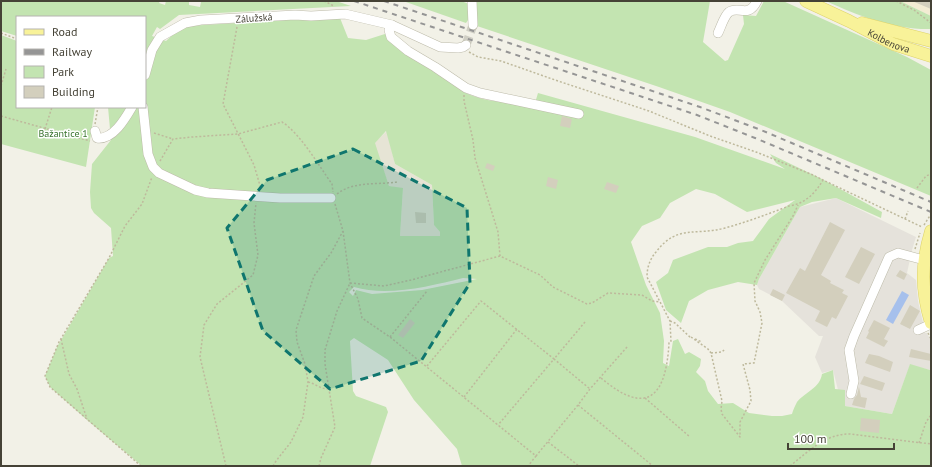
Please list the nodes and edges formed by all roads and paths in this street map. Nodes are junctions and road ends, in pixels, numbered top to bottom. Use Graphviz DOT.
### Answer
graph roads {
  1 [pos="472,1"];
  2 [pos="757,1"];
  3 [pos="806,1"];
  4 [pos="896,1"];
  5 [pos="239,19"];
  6 [pos="849,20"];
  7 [pos="931,24"];
  8 [pos="392,25"];
  9 [pos="473,25"];
  10 [pos="1,33"];
  11 [pos="718,33"];
  12 [pos="16,39"];
  13 [pos="928,39"];
  14 [pos="464,46"];
  15 [pos="928,56"];
  16 [pos="6,69"];
  17 [pos="146,71"];
  18 [pos="1,86"];
  19 [pos="466,88"];
  20 [pos="52,108"];
  21 [pos="98,108"];
  22 [pos="131,108"];
  23 [pos="143,108"];
  24 [pos="580,114"];
  25 [pos="1,116"];
  26 [pos="45,129"];
  27 [pos="146,130"];
  28 [pos="95,132"];
  29 [pos="238,134"];
  30 [pos="173,139"];
  31 [pos="90,141"];
  32 [pos="155,169"];
  33 [pos="931,174"];
  34 [pos="823,180"];
  35 [pos="397,182"];
  36 [pos="917,188"];
  37 [pos="260,197"];
  38 [pos="333,197"];
  39 [pos="798,205"];
  40 [pos="908,211"];
  41 [pos="905,219"];
  42 [pos="343,230"];
  43 [pos="931,231"];
  44 [pos="500,256"];
  45 [pos="924,260"];
  46 [pos="350,283"];
  47 [pos="427,291"];
  48 [pos="660,302"];
  49 [pos="670,321"];
  50 [pos="584,322"];
  51 [pos="931,323"];
  52 [pos="517,329"];
  53 [pos="918,330"];
  54 [pos="390,337"];
  55 [pos="691,338"];
  56 [pos="61,339"];
  57 [pos="702,342"];
  58 [pos="628,346"];
  59 [pos="725,349"];
  60 [pos="711,353"];
  61 [pos="554,359"];
  62 [pos="427,367"];
  63 [pos="601,378"];
  64 [pos="308,382"];
  65 [pos="329,389"];
  66 [pos="590,389"];
  67 [pos="851,394"];
  68 [pos="464,397"];
  69 [pos="645,398"];
  70 [pos="578,405"];
  71 [pos="931,415"];
  72 [pos="87,420"];
  73 [pos="498,425"];
  74 [pos="690,437"];
  75 [pos="548,442"];
  76 [pos="920,442"];
  77 [pos="931,444"];
  78 [pos="536,456"];
  79 [pos="142,466"];
  80 [pos="226,466"];
  81 [pos="274,466"];
  82 [pos="319,466"];
  83 [pos="528,466"];
  84 [pos="578,466"];
  85 [pos="653,466"];
  86 [pos="790,466"];
  1 -- 9 [label="street"];
  2 -- 11 [label="street"];
  3 -- 6 [label="main road, Kolbenova"];
  4 -- 7 [label="path"];
  5 -- 8 [label="street, Zálužská"];
  5 -- 17 [label="street, Zálužská"];
  5 -- 29 [label="path"];
  6 -- 13 [label="main road, Kolbenova"];
  6 -- 15 [label="main road, Kolbenova"];
  8 -- 14 [label="street, Zálužská"];
  8 -- 19 [label="street"];
  10 -- 12 [label="path"];
  14 -- 34 [label="path"];
  16 -- 18 [label="path"];
  19 -- 24 [label="street"];
  19 -- 44 [label="path"];
  20 -- 26 [label="path"];
  21 -- 28 [label="path"];
  22 -- 28 [label="street"];
  23 -- 27 [label="street"];
  25 -- 26 [label="path"];
  26 -- 31 [label="path"];
  27 -- 30 [label="path"];
  27 -- 32 [label="street"];
  29 -- 30 [label="path"];
  29 -- 37 [label="path"];
  29 -- 38 [label="path"];
  30 -- 32 [label="path"];
  32 -- 37 [label="street"];
  32 -- 56 [label="path"];
  33 -- 36 [label="path"];
  34 -- 39 [label="path"];
  34 -- 41 [label="path"];
  35 -- 38 [label="path"];
  37 -- 38 [label="street"];
  37 -- 80 [label="path"];
  38 -- 42 [label="path"];
  39 -- 48 [label="path"];
  39 -- 60 [label="path"];
  40 -- 41 [label="path"];
  41 -- 43 [label="path"];
  42 -- 46 [label="path"];
  42 -- 64 [label="path"];
  43 -- 45 [label="main road"];
  44 -- 46 [label="path"];
  44 -- 48 [label="path"];
  45 -- 51 [label="main road"];
  45 -- 67 [label="street"];
  46 -- 54 [label="path"];
  46 -- 65 [label="path"];
  47 -- 54 [label="path"];
  48 -- 49 [label="path"];
  49 -- 55 [label="path"];
  49 -- 69 [label="path"];
  50 -- 61 [label="path"];
  51 -- 53 [label="street"];
  52 -- 61 [label="path"];
  52 -- 62 [label="path"];
  52 -- 68 [label="path"];
  54 -- 62 [label="path"];
  55 -- 57 [label="path"];
  55 -- 60 [label="path"];
  56 -- 72 [label="path"];
  56 -- 72 [label="path"];
  58 -- 63 [label="path"];
  59 -- 60 [label="path"];
  61 -- 66 [label="path"];
  61 -- 73 [label="path"];
  62 -- 68 [label="path"];
  63 -- 66 [label="path"];
  63 -- 69 [label="path"];
  64 -- 65 [label="path"];
  64 -- 81 [label="path"];
  65 -- 82 [label="path"];
  66 -- 70 [label="path"];
  68 -- 73 [label="path"];
  69 -- 74 [label="path"];
  70 -- 75 [label="path"];
  70 -- 85 [label="path"];
  71 -- 76 [label="path"];
  72 -- 79 [label="path"];
  73 -- 78 [label="path"];
  75 -- 78 [label="path"];
  75 -- 84 [label="path"];
  76 -- 77 [label="path"];
  76 -- 86 [label="path"];
  78 -- 83 [label="path"];
}
